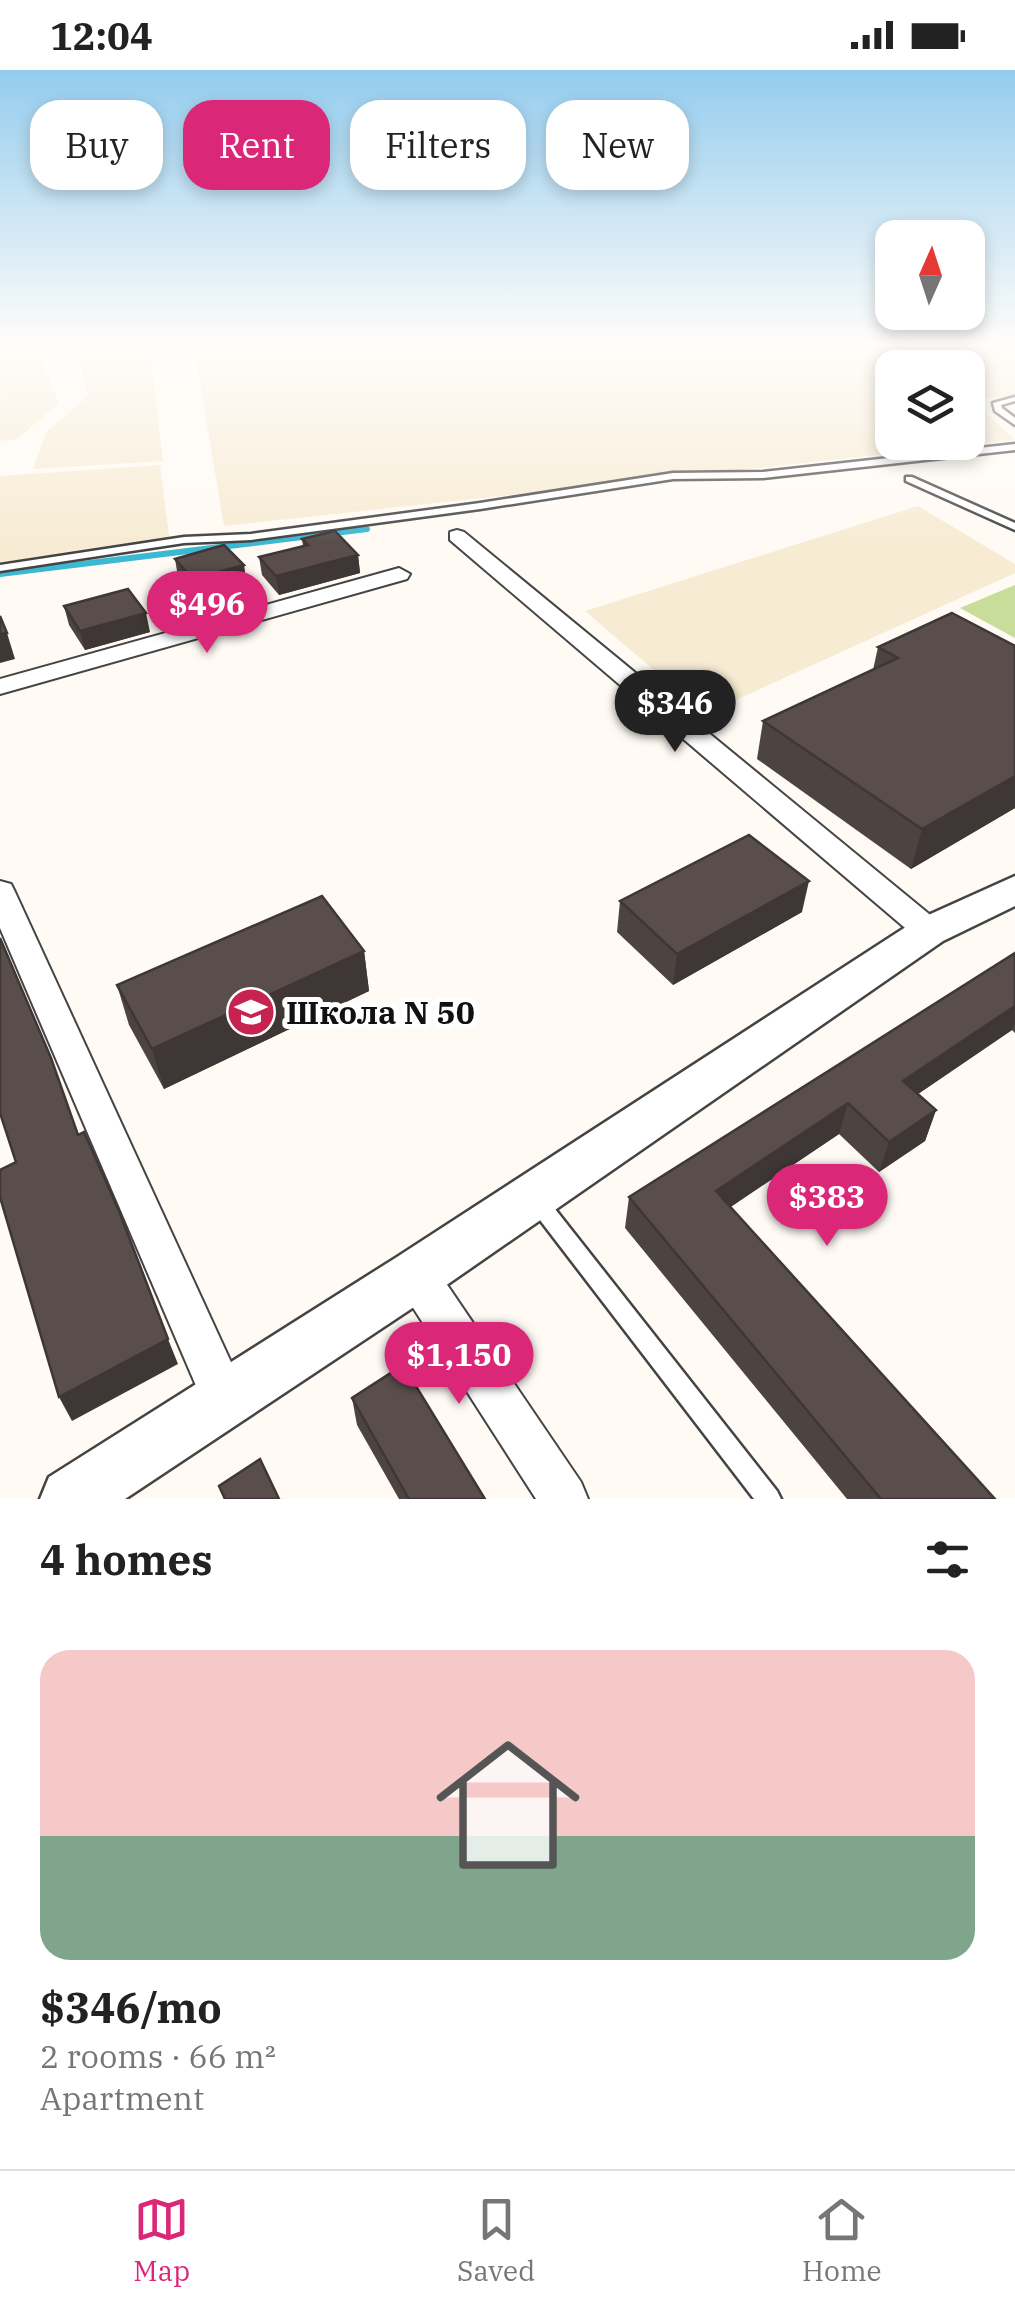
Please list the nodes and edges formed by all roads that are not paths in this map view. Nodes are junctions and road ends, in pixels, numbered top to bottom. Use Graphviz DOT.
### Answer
graph roads {
  1 [pos="1015,447"];
  2 [pos="908,479"];
  3 [pos="1015,527"];
  4 [pos="456,536"];
  5 [pos="0,568"];
  6 [pos="400,574"];
  7 [pos="0,687"];
  8 [pos="0,892"];
  9 [pos="1010,900"];
  10 [pos="929,931"];
  11 [pos="534,1196"];
  12 [pos="416,1275"];
  13 [pos="225,1400"];
  14 [pos="71,1499"];
  15 [pos="564,1499"];
  16 [pos="769,1499"];
  1 -- 5 [label="lane"];
  2 -- 3 [label="lane"];
  4 -- 10 [label="street"];
  6 -- 7 [label="street"];
  8 -- 13 [label="street"];
  9 -- 10 [label="street"];
  10 -- 11 [label="street"];
  11 -- 12 [label="street"];
  11 -- 16 [label="lane"];
  12 -- 13 [label="street"];
  12 -- 15 [label="street"];
  13 -- 14 [label="street"];
}
